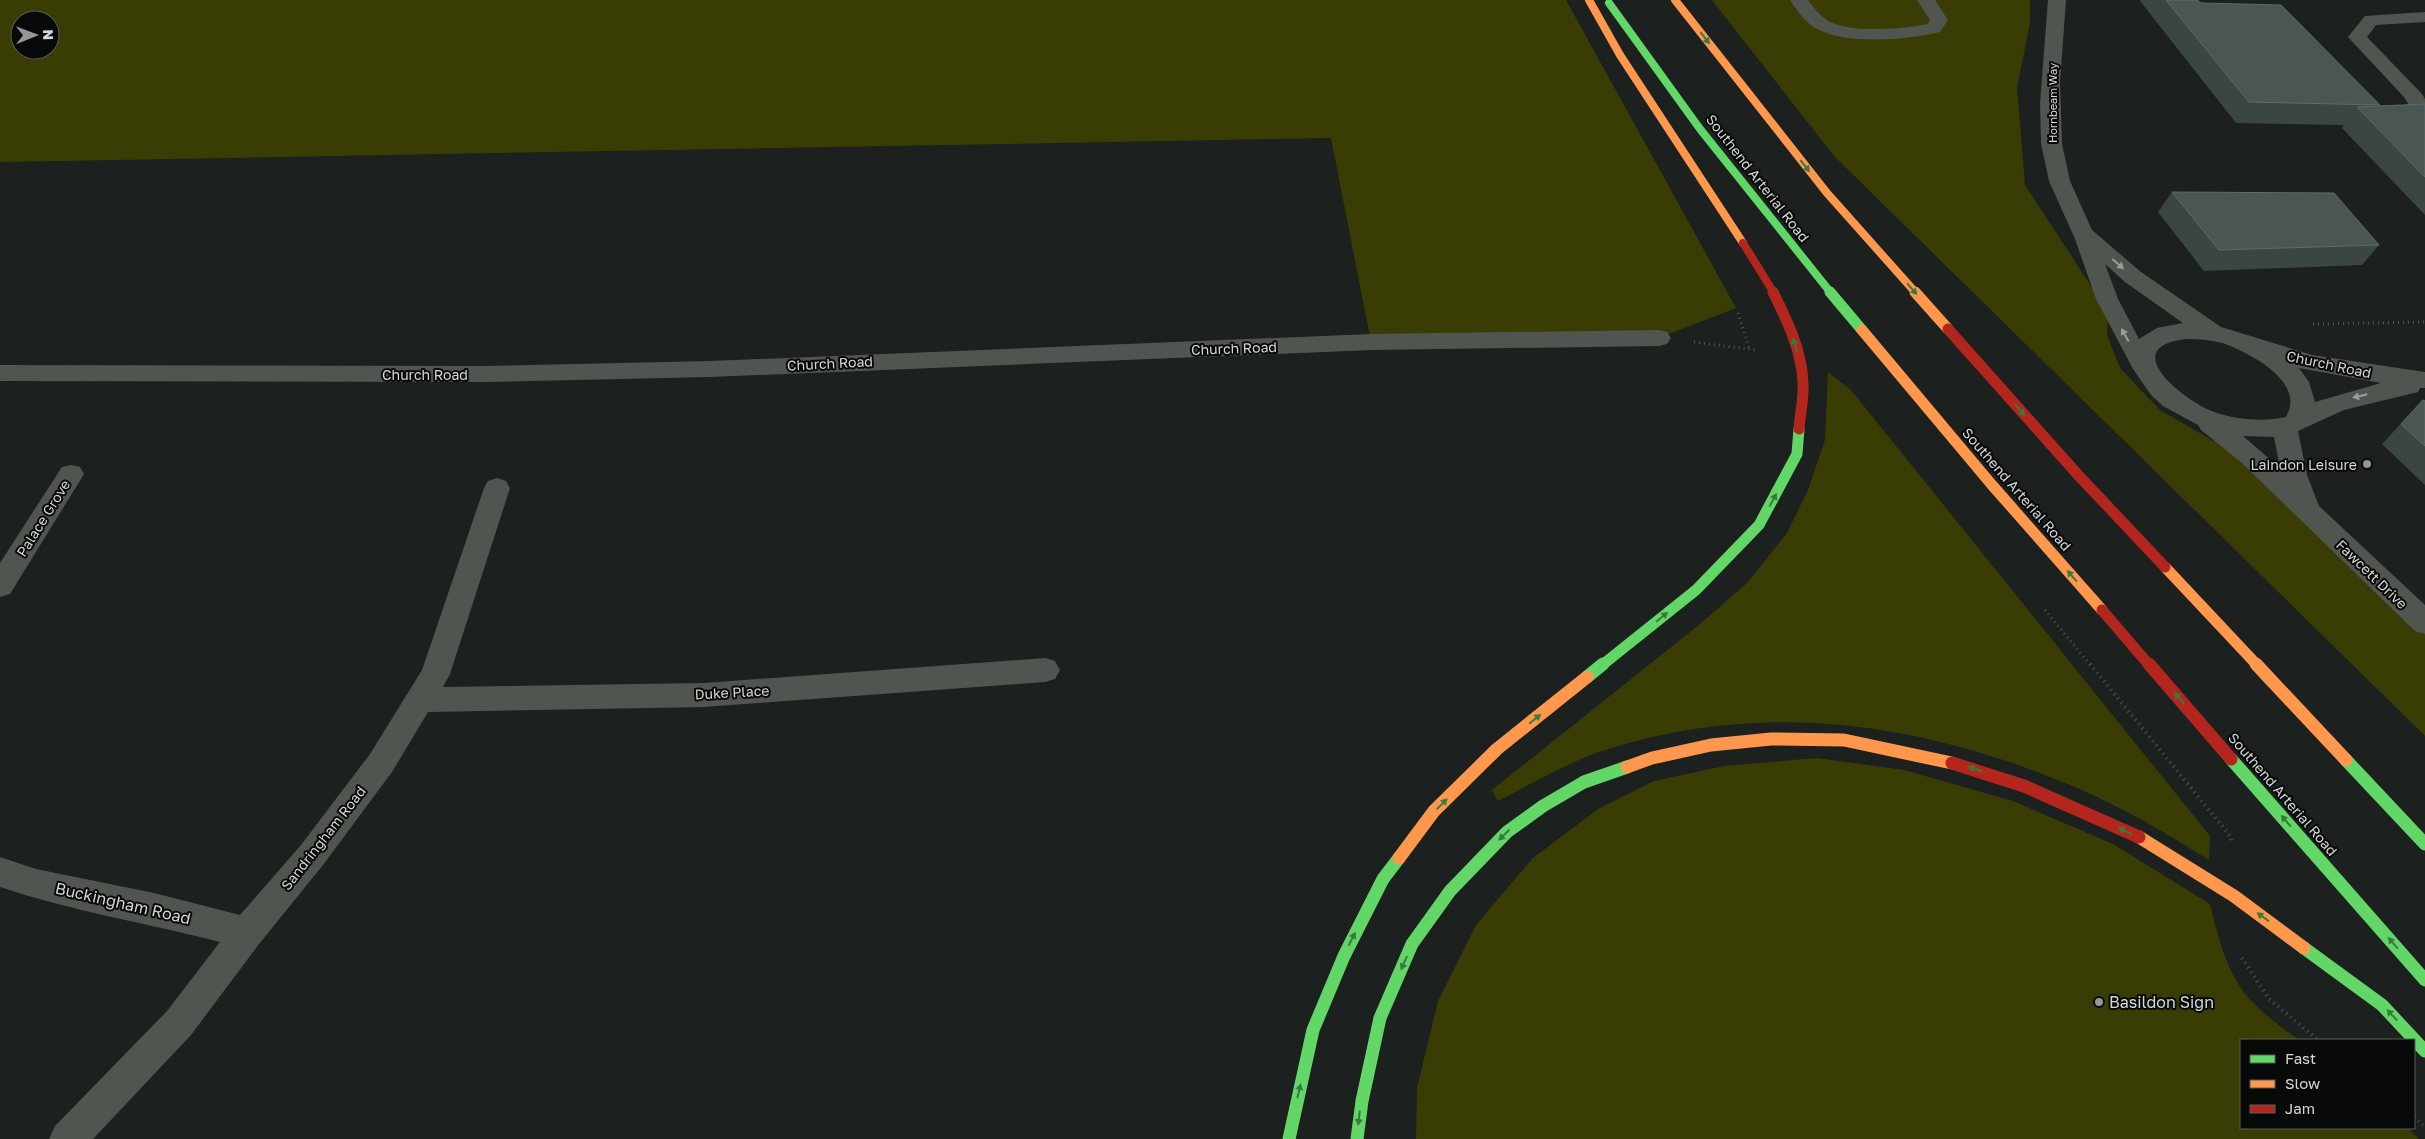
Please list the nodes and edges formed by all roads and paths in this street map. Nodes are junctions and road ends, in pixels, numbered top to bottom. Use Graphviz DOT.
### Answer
graph roads {
  1 [pos="1589,0"];
  2 [pos="1607,0"];
  3 [pos="1675,0"];
  4 [pos="1799,0"];
  5 [pos="1926,0"];
  6 [pos="2057,0"];
  7 [pos="2425,17"];
  8 [pos="2425,116"];
  9 [pos="2082,230"];
  10 [pos="2425,322"];
  11 [pos="2312,324"];
  12 [pos="2225,336"];
  13 [pos="1659,338"];
  14 [pos="1800,361"];
  15 [pos="0,373"];
  16 [pos="2150,377"];
  17 [pos="2425,382"];
  18 [pos="2194,414"];
  19 [pos="2289,424"];
  20 [pos="71,474"];
  21 [pos="498,488"];
  22 [pos="2320,524"];
  23 [pos="0,586"];
  24 [pos="2042,606"];
  25 [pos="2425,623"];
  26 [pos="1045,670"];
  27 [pos="419,700"];
  28 [pos="2425,844"];
  29 [pos="0,872"];
  30 [pos="2234,896"];
  31 [pos="247,933"];
  32 [pos="2425,980"];
  33 [pos="2317,1039"];
  34 [pos="2415,1039"];
  35 [pos="2415,1039"];
  36 [pos="2425,1050"];
  37 [pos="2415,1118"];
  38 [pos="2425,1127"];
  39 [pos="68,1139"];
  40 [pos="1289,1139"];
  41 [pos="1357,1139"];
  14 -- 1 [label="highway, one-way"];
  32 -- 2 [label="highway, Southend Arterial Road, one-way"];
  3 -- 28 [label="highway, one-way"];
  4 -- 5 [label="lane"];
  6 -- 9 [label="street, Hornbeam Way"];
  7 -- 8 [label="street"];
  9 -- 12 [label="street, Hornbeam Way, one-way"];
  16 -- 9 [label="street, Hornbeam Way, one-way"];
  10 -- 11 [label="path"];
  12 -- 16 [label="street"];
  12 -- 17 [label="street, Church Road"];
  12 -- 19 [label="street"];
  13 -- 14 [label="path"];
  13 -- 15 [label="street, Church Road"];
  40 -- 14 [label="highway, one-way"];
  16 -- 18 [label="street, Hornbeam Way"];
  17 -- 19 [label="street, Church Road, one-way"];
  18 -- 19 [label="street"];
  18 -- 22 [label="street"];
  19 -- 22 [label="street"];
  20 -- 23 [label="street, Palace Grove"];
  21 -- 27 [label="street, Sandringham Road"];
  22 -- 25 [label="street, Fawcett Drive"];
  24 -- 30 [label="path"];
  26 -- 27 [label="street, Duke Place"];
  27 -- 31 [label="street, Sandringham Road"];
  29 -- 31 [label="street, Buckingham Road"];
  30 -- 33 [label="path"];
  35 -- 30 [label="highway, one-way"];
  30 -- 41 [label="highway, one-way"];
  31 -- 39 [label="street, Sandringham Road"];
  36 -- 34 [label="highway, one-way"];
  37 -- 38 [label="path"];
}
